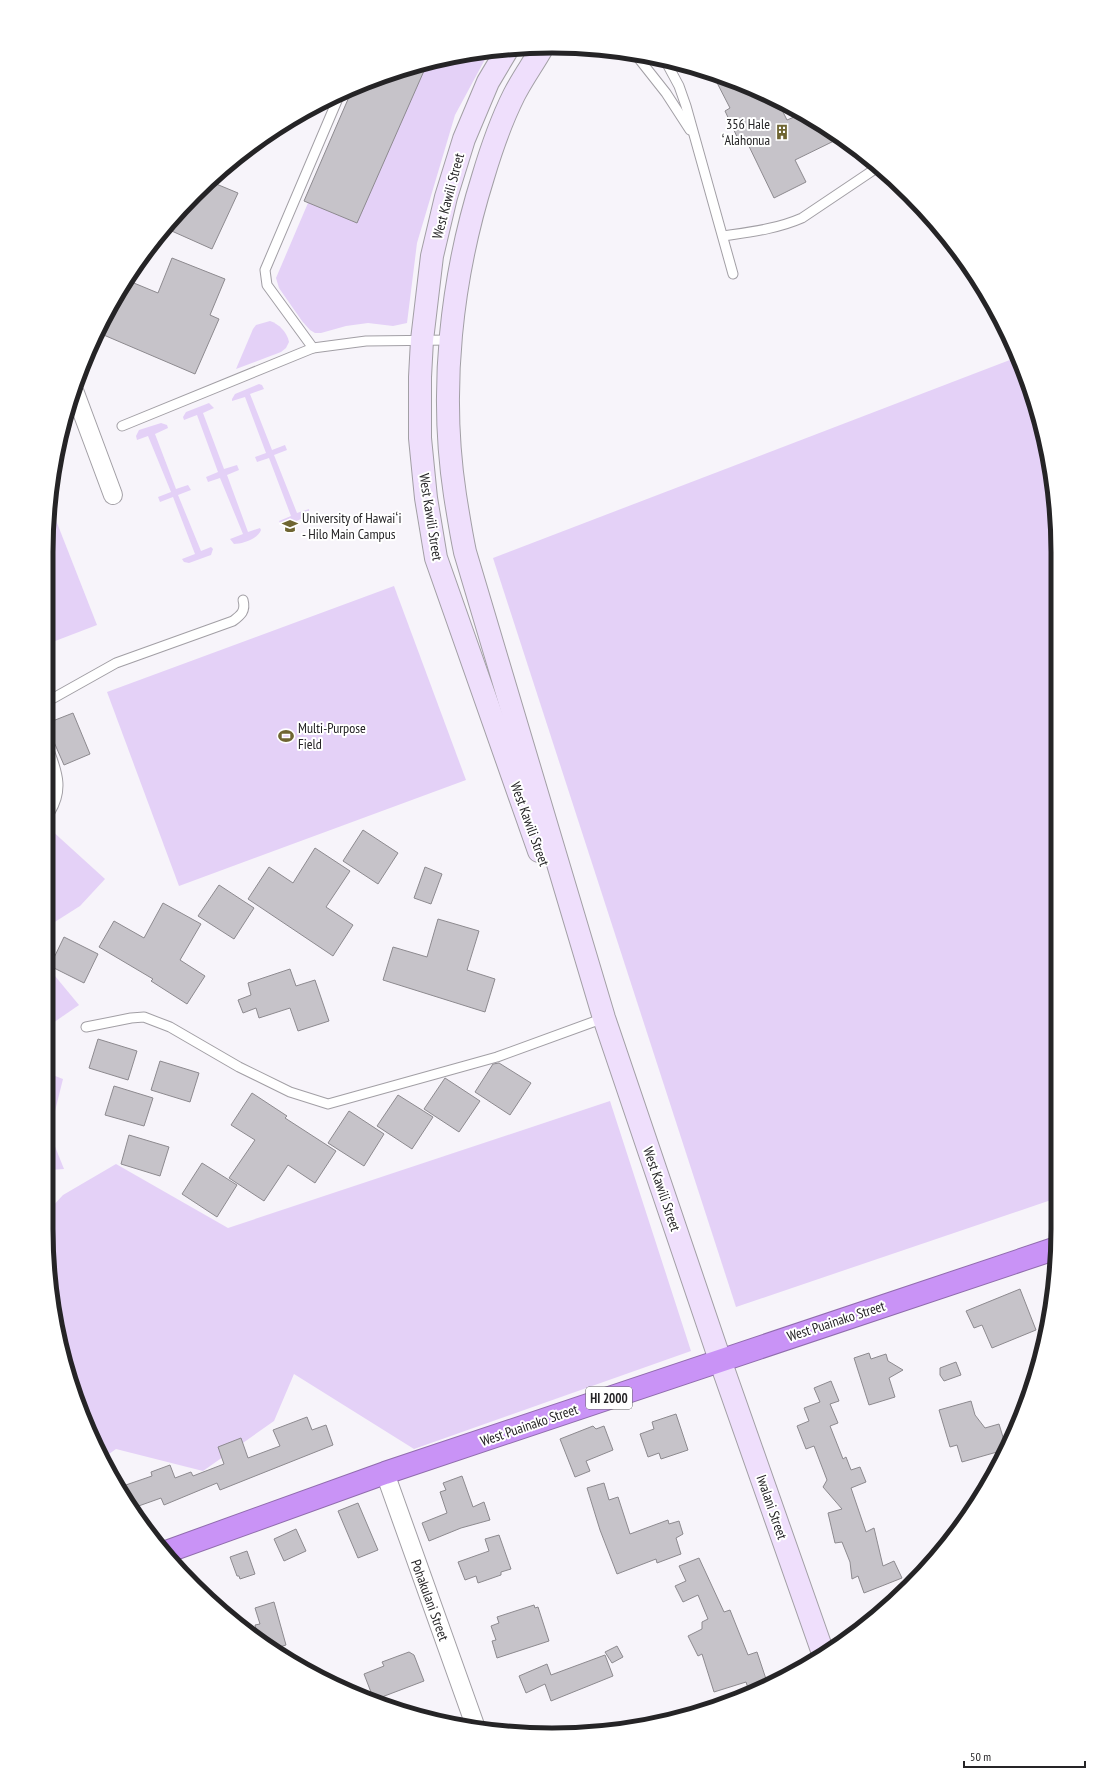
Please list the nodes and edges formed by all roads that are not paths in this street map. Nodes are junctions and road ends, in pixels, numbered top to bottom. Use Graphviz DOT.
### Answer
graph roads {
  1 [pos="539,53"];
  2 [pos="504,55"];
  3 [pos="640,61"];
  4 [pos="669,67"];
  5 [pos="337,102"];
  6 [pos="695,138"];
  7 [pos="873,170"];
  8 [pos="723,236"];
  9 [pos="733,274"];
  10 [pos="422,340"];
  11 [pos="451,340"];
  12 [pos="313,348"];
  13 [pos="77,399"];
  14 [pos="122,426"];
  15 [pos="113,495"];
  16 [pos="243,600"];
  17 [pos="53,698"];
  18 [pos="53,763"];
  19 [pos="53,805"];
  20 [pos="604,1018"];
  21 [pos="86,1027"];
  22 [pos="1050,1250"];
  23 [pos="720,1360"];
  24 [pos="385,1473"];
  25 [pos="171,1550"];
  26 [pos="821,1649"];
  27 [pos="474,1722"];
  1 -- 11 [label="street, West Kawili Street"];
  2 -- 10 [label="street, West Kawili Street"];
  3 -- 6 [label="lane"];
  4 -- 6 [label="lane"];
  5 -- 12 [label="lane"];
  6 -- 8 [label="lane"];
  7 -- 8 [label="lane"];
  8 -- 9 [label="lane"];
  10 -- 11 [label="lane"];
  10 -- 12 [label="lane"];
  10 -- 20 [label="street, West Kawili Street"];
  11 -- 20 [label="street, West Kawili Street"];
  12 -- 14 [label="lane"];
  13 -- 15 [label="street"];
  16 -- 17 [label="lane"];
  18 -- 19 [label="lane"];
  20 -- 21 [label="lane"];
  20 -- 23 [label="street, West Kawili Street"];
  22 -- 23 [label="highway, West Puainako Street / HI 2000"];
  23 -- 24 [label="highway, West Puainako Street / HI 2000"];
  23 -- 26 [label="street, Iwalani Street"];
  24 -- 25 [label="highway, West Puainako Street / HI 2000"];
  24 -- 27 [label="street, Pohakulani Street"];
}
